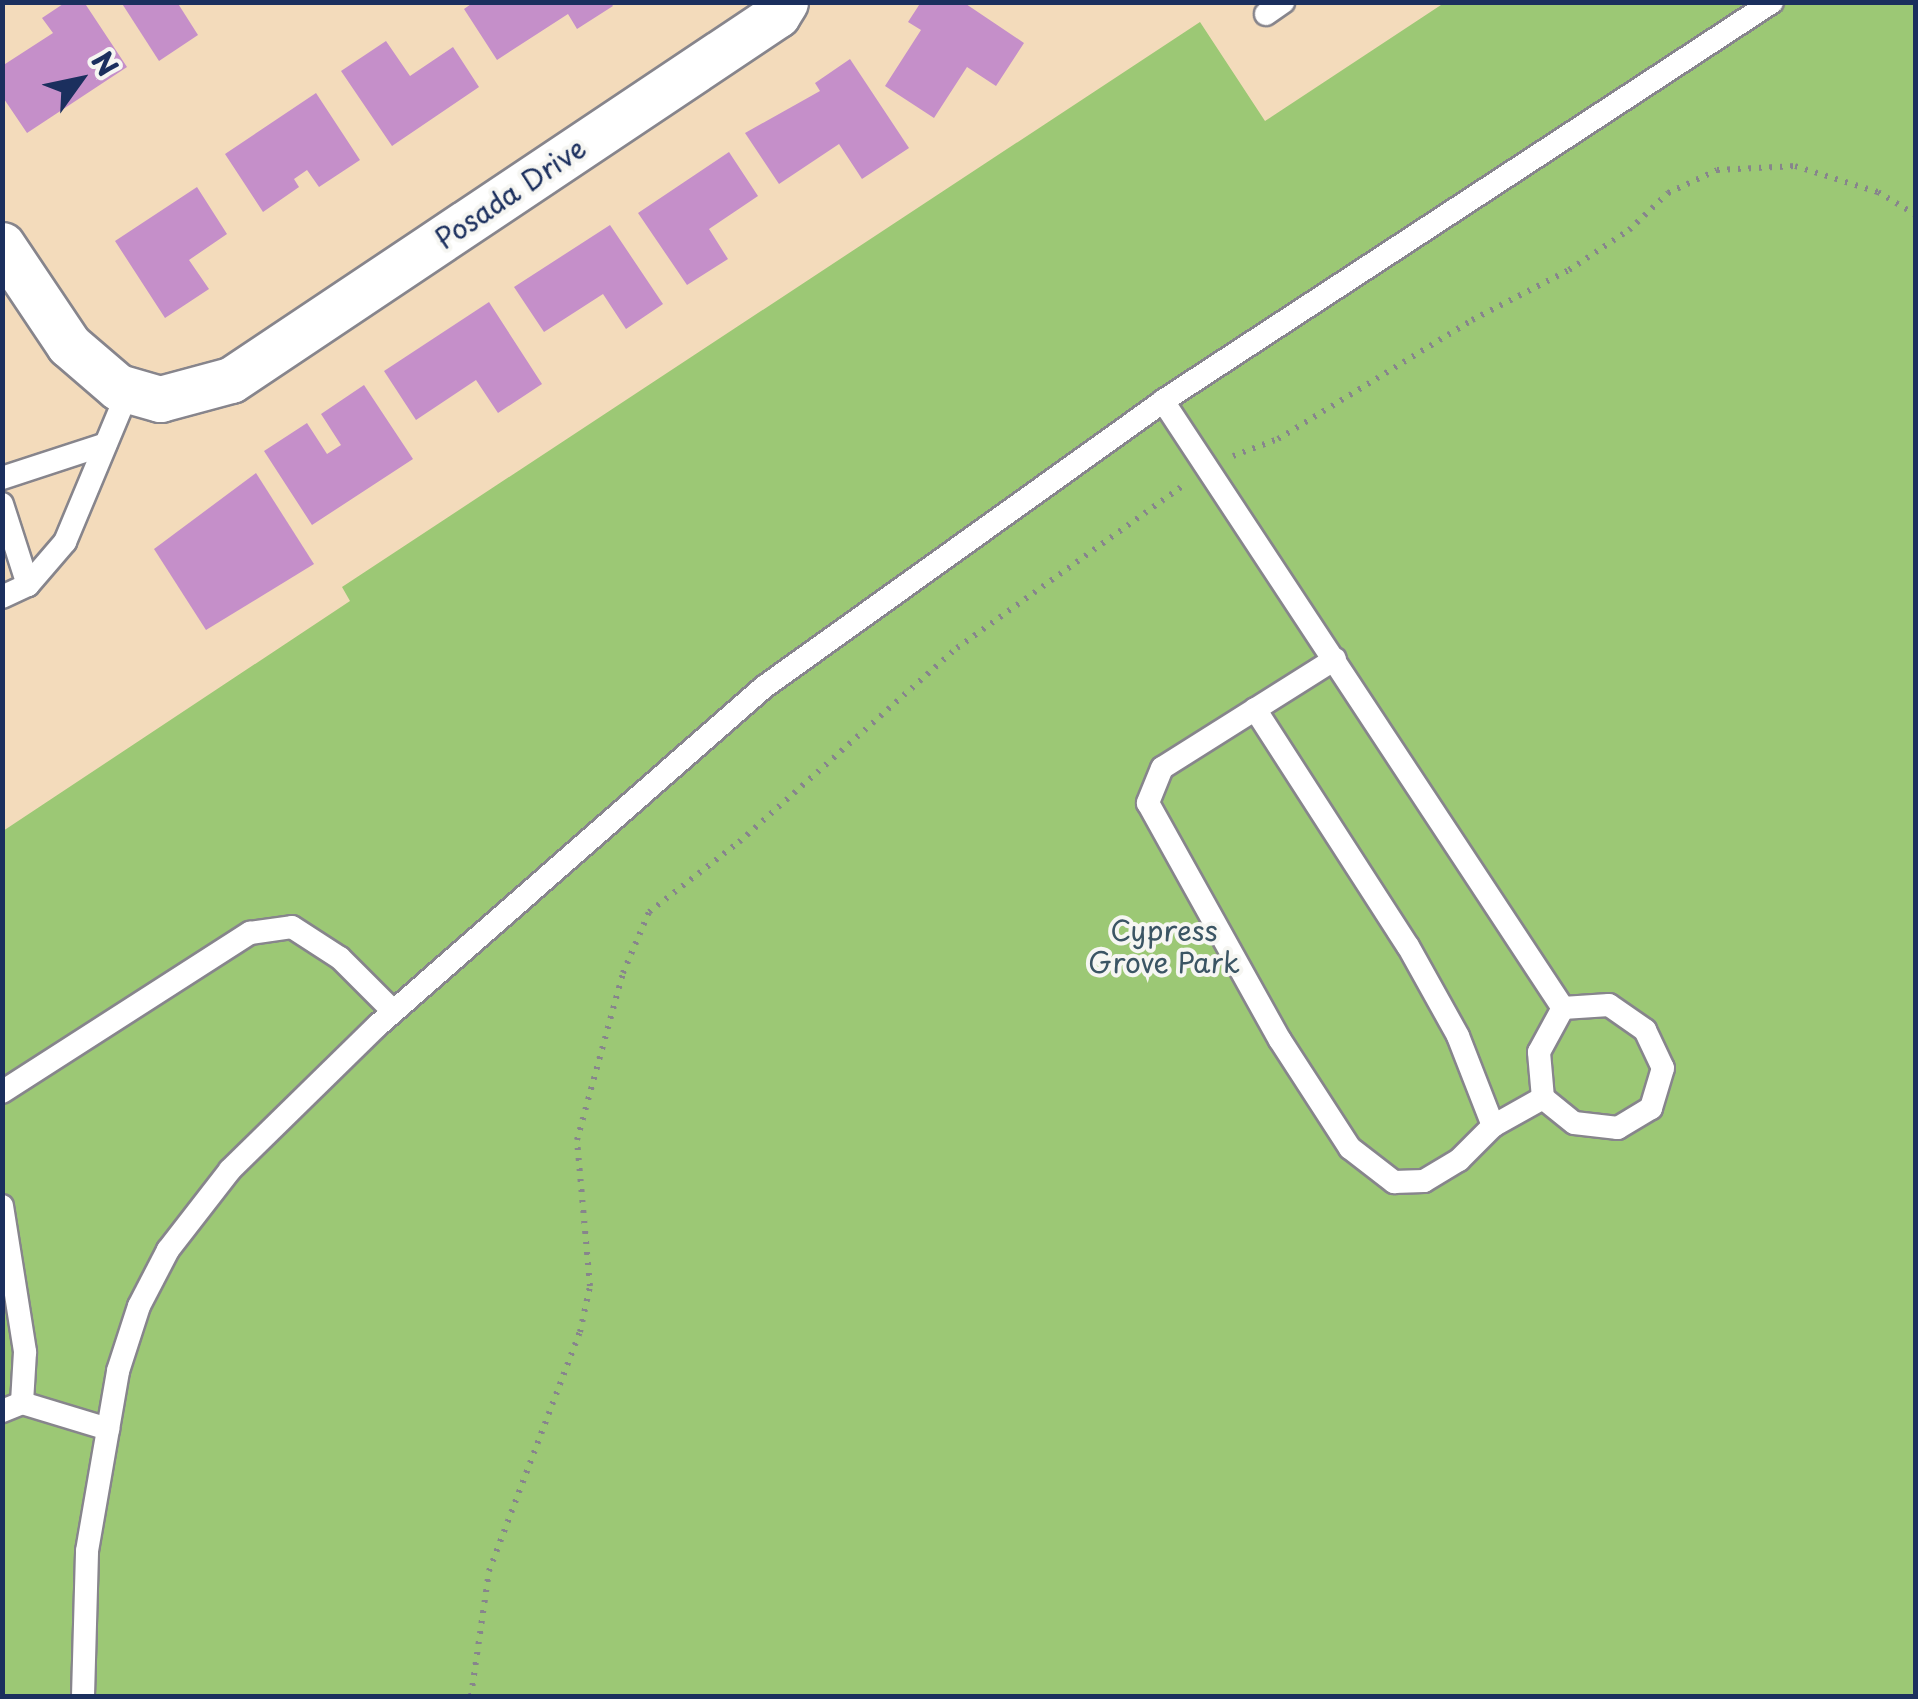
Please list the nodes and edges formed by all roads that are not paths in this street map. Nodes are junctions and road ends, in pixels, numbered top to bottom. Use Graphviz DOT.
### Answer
graph roads {
  1 [pos="785,2"];
  2 [pos="1772,2"];
  3 [pos="2,245"];
  4 [pos="129,390"];
  5 [pos="1163,402"];
  6 [pos="106,444"];
  7 [pos="2,478"];
  8 [pos="2,504"];
  9 [pos="28,585"];
  10 [pos="2,598"];
  11 [pos="1335,658"];
  12 [pos="1255,709"];
  13 [pos="1563,1008"];
  14 [pos="393,1011"];
  15 [pos="2,1092"];
  16 [pos="1543,1098"];
  17 [pos="1493,1126"];
  18 [pos="2,1206"];
  19 [pos="12,1407"];
  20 [pos="108,1429"];
  21 [pos="83,1696"];
  1 -- 4 [label="street, Posada Drive"];
  2 -- 5 [label="lane"];
  3 -- 4 [label="street"];
  4 -- 6 [label="lane"];
  5 -- 11 [label="lane"];
  5 -- 14 [label="lane"];
  6 -- 7 [label="lane"];
  6 -- 9 [label="lane"];
  8 -- 9 [label="lane"];
  9 -- 10 [label="lane"];
  11 -- 12 [label="lane"];
  11 -- 13 [label="lane"];
  12 -- 17 [label="lane"];
  12 -- 17 [label="lane"];
  13 -- 16 [label="lane"];
  13 -- 16 [label="lane"];
  14 -- 15 [label="lane"];
  14 -- 20 [label="lane"];
  16 -- 17 [label="lane"];
  18 -- 19 [label="lane"];
  19 -- 20 [label="lane"];
  20 -- 21 [label="lane"];
}
